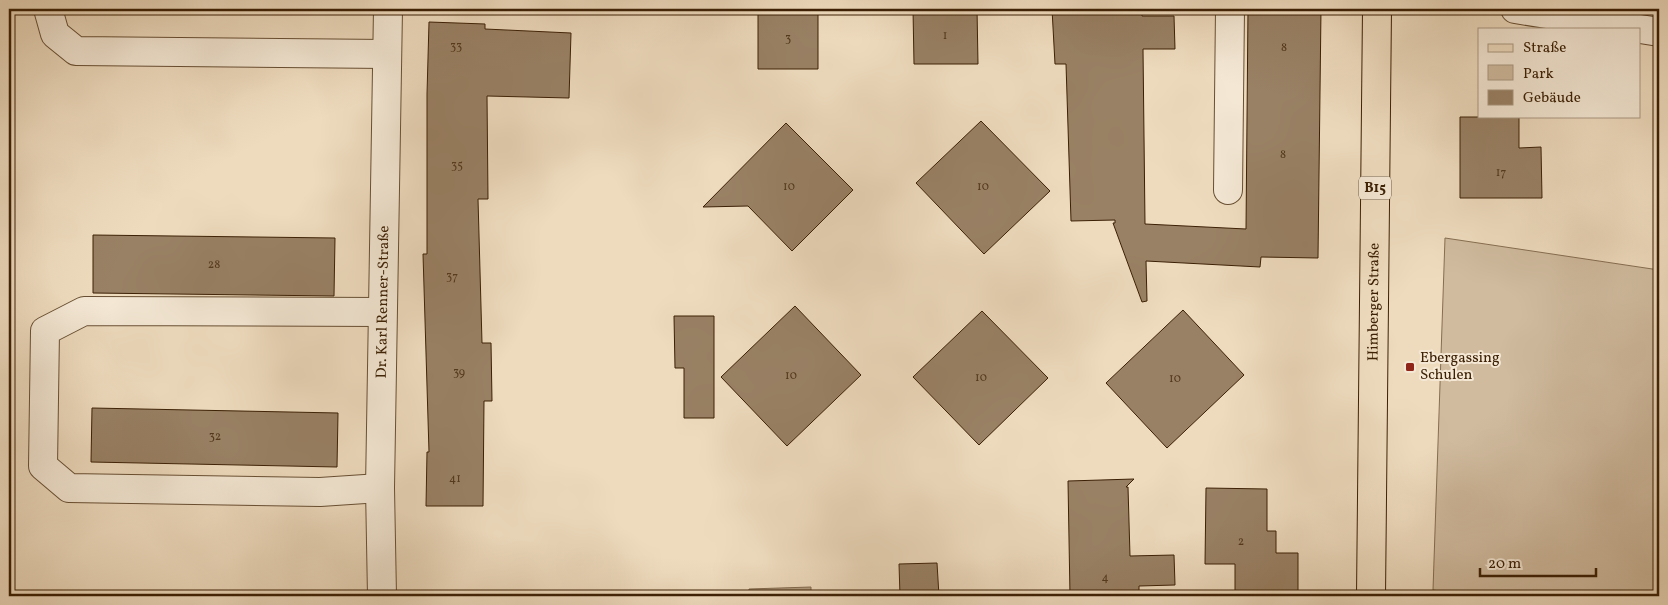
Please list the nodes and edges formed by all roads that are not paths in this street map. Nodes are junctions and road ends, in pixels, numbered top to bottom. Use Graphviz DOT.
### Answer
graph roads {
  1 [pos="48,9"];
  2 [pos="388,9"];
  3 [pos="1230,9"];
  4 [pos="1377,9"];
  5 [pos="1516,9"];
  6 [pos="1634,28"];
  7 [pos="1640,29"];
  8 [pos="1659,32"];
  9 [pos="388,54"];
  10 [pos="1228,190"];
  11 [pos="382,312"];
  12 [pos="380,488"];
  13 [pos="382,596"];
  14 [pos="1371,596"];
  1 -- 9 [label="street"];
  2 -- 9 [label="street, Dr. Karl Renner-Straße"];
  3 -- 10 [label="street"];
  4 -- 14 [label="main road, Himberger Straße / B15"];
  5 -- 6 [label="street"];
  7 -- 8 [label="street"];
  9 -- 11 [label="street, Dr. Karl Renner-Straße"];
  11 -- 12 [label="street, Dr. Karl Renner-Straße"];
  11 -- 12 [label="street"];
  12 -- 13 [label="street, Dr. Karl Renner-Straße"];
}
